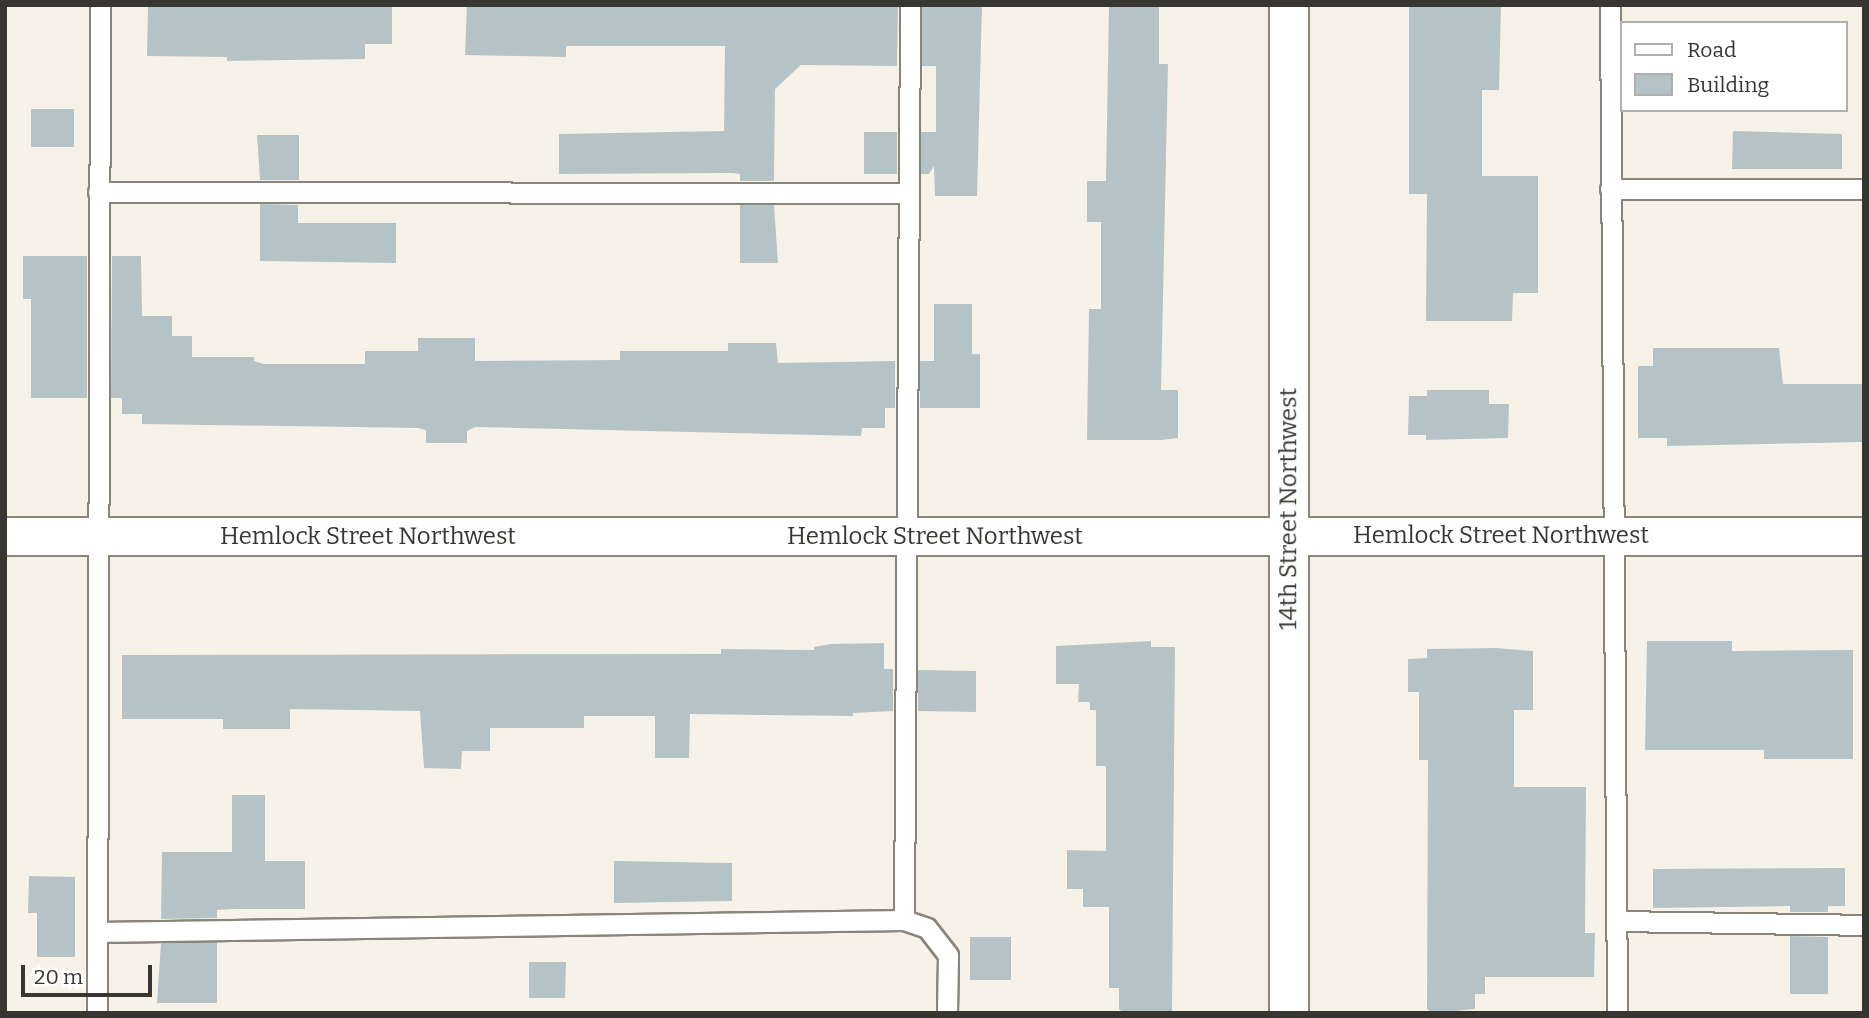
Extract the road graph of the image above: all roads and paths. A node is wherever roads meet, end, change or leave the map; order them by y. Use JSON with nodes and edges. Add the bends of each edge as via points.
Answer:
{"nodes":[{"id":1,"x":100,"y":5,"type":"edge"},
{"id":2,"x":910,"y":5,"type":"edge"},
{"id":3,"x":1289,"y":5,"type":"edge"},
{"id":4,"x":1610,"y":5,"type":"edge"},
{"id":5,"x":1610,"y":189,"type":"junction"},
{"id":6,"x":1864,"y":189,"type":"edge"},
{"id":7,"x":98,"y":192,"type":"junction"},
{"id":8,"x":909,"y":193,"type":"junction"},
{"id":9,"x":5,"y":536,"type":"edge"},
{"id":10,"x":1289,"y":536,"type":"junction"},
{"id":11,"x":1612,"y":536,"type":"junction"},
{"id":12,"x":1864,"y":536,"type":"edge"},
{"id":13,"x":96,"y":537,"type":"junction"},
{"id":14,"x":908,"y":538,"type":"junction"},
{"id":15,"x":904,"y":920,"type":"junction"},
{"id":16,"x":1616,"y":921,"type":"junction"},
{"id":17,"x":1864,"y":925,"type":"edge"},
{"id":18,"x":97,"y":932,"type":"junction"},
{"id":19,"x":97,"y":1013,"type":"edge"},
{"id":20,"x":947,"y":1013,"type":"edge"},
{"id":21,"x":1289,"y":1013,"type":"edge"},
{"id":22,"x":1617,"y":1013,"type":"edge"}],
"edges":[{"from":1,"to":7,"type":"lane"},
{"from":2,"to":8,"type":"lane"},
{"from":3,"to":10,"type":"street","name":"14th Street Northwest"},
{"from":4,"to":5,"type":"lane"},
{"from":5,"to":6,"type":"lane"},
{"from":5,"to":11,"type":"lane"},
{"from":7,"to":8,"type":"lane"},
{"from":7,"to":13,"type":"lane"},
{"from":8,"to":14,"type":"lane"},
{"from":9,"to":13,"type":"street","name":"Hemlock Street Northwest"},
{"from":10,"to":11,"type":"street","name":"Hemlock Street Northwest"},
{"from":10,"to":14,"type":"street","name":"Hemlock Street Northwest"},
{"from":10,"to":21,"type":"street","name":"14th Street Northwest"},
{"from":11,"to":12,"type":"street","name":"Hemlock Street Northwest"},
{"from":11,"to":16,"type":"lane"},
{"from":13,"to":14,"type":"street","name":"Hemlock Street Northwest"},
{"from":13,"to":18,"type":"lane"},
{"from":14,"to":15,"type":"lane"},
{"from":15,"to":18,"type":"lane"},
{"from":15,"to":20,"type":"lane","via":[[927,928],[948,955]]},
{"from":16,"to":17,"type":"lane"},
{"from":16,"to":22,"type":"lane"},
{"from":18,"to":19,"type":"lane"}]}
